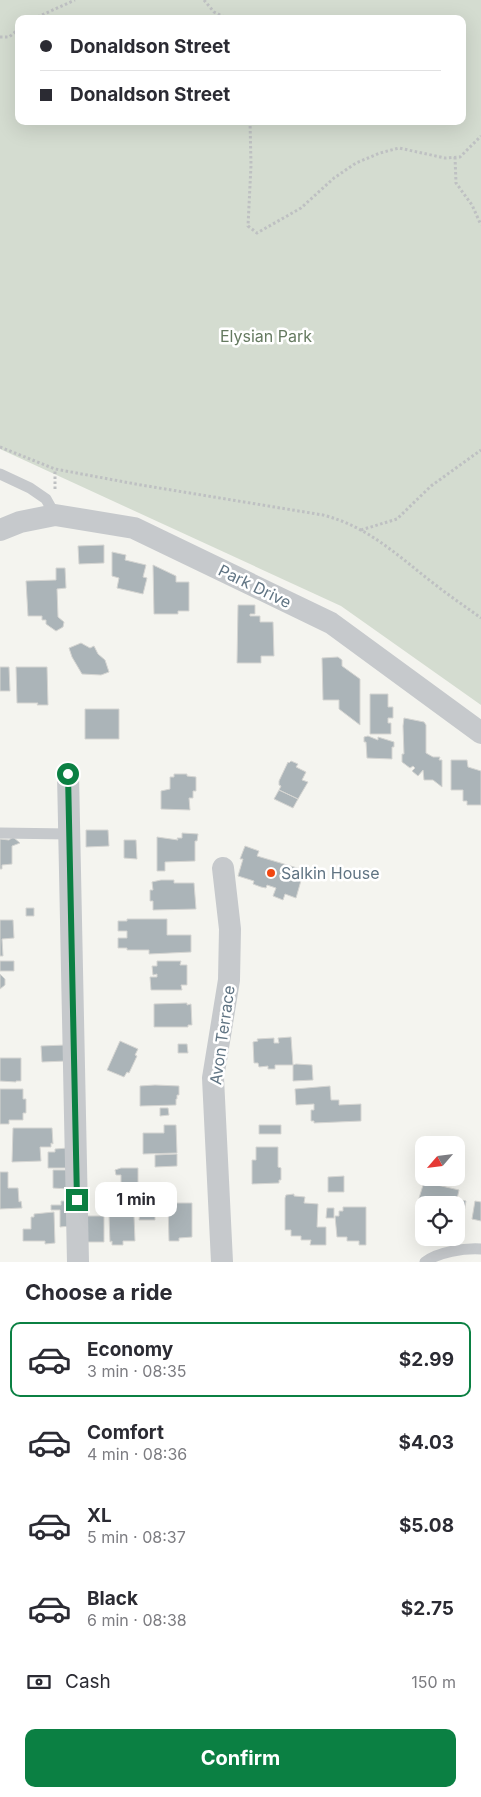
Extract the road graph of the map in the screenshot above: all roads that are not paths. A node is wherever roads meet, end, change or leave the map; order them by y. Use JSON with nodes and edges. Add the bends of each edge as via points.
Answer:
{"nodes":[{"id":1,"x":0,"y":474,"type":"edge"},
{"id":2,"x":55,"y":515,"type":"junction"},
{"id":3,"x":0,"y":530,"type":"edge"},
{"id":4,"x":481,"y":733,"type":"edge"},
{"id":5,"x":68,"y":774,"type":"dead end"},
{"id":6,"x":0,"y":834,"type":"edge"},
{"id":7,"x":69,"y":834,"type":"junction"},
{"id":8,"x":224,"y":868,"type":"dead end"},
{"id":9,"x":481,"y":1250,"type":"edge"},
{"id":10,"x":78,"y":1262,"type":"edge"},
{"id":11,"x":222,"y":1262,"type":"edge"},
{"id":12,"x":425,"y":1262,"type":"edge"}],
"edges":[{"from":1,"to":2,"type":"lane","via":[[46,499]]},
{"from":2,"to":3,"type":"street","name":"Park Drive"},
{"from":2,"to":4,"type":"street","name":"Park Drive","via":[[134,528],[331,623]]},
{"from":5,"to":7,"type":"street"},
{"from":6,"to":7,"type":"lane"},
{"from":7,"to":10,"type":"street"},
{"from":8,"to":11,"type":"street","name":"Avon Terrace","via":[[230,929],[229,980],[213,1078]]},
{"from":9,"to":12,"type":"lane","via":[[444,1254]]}]}
